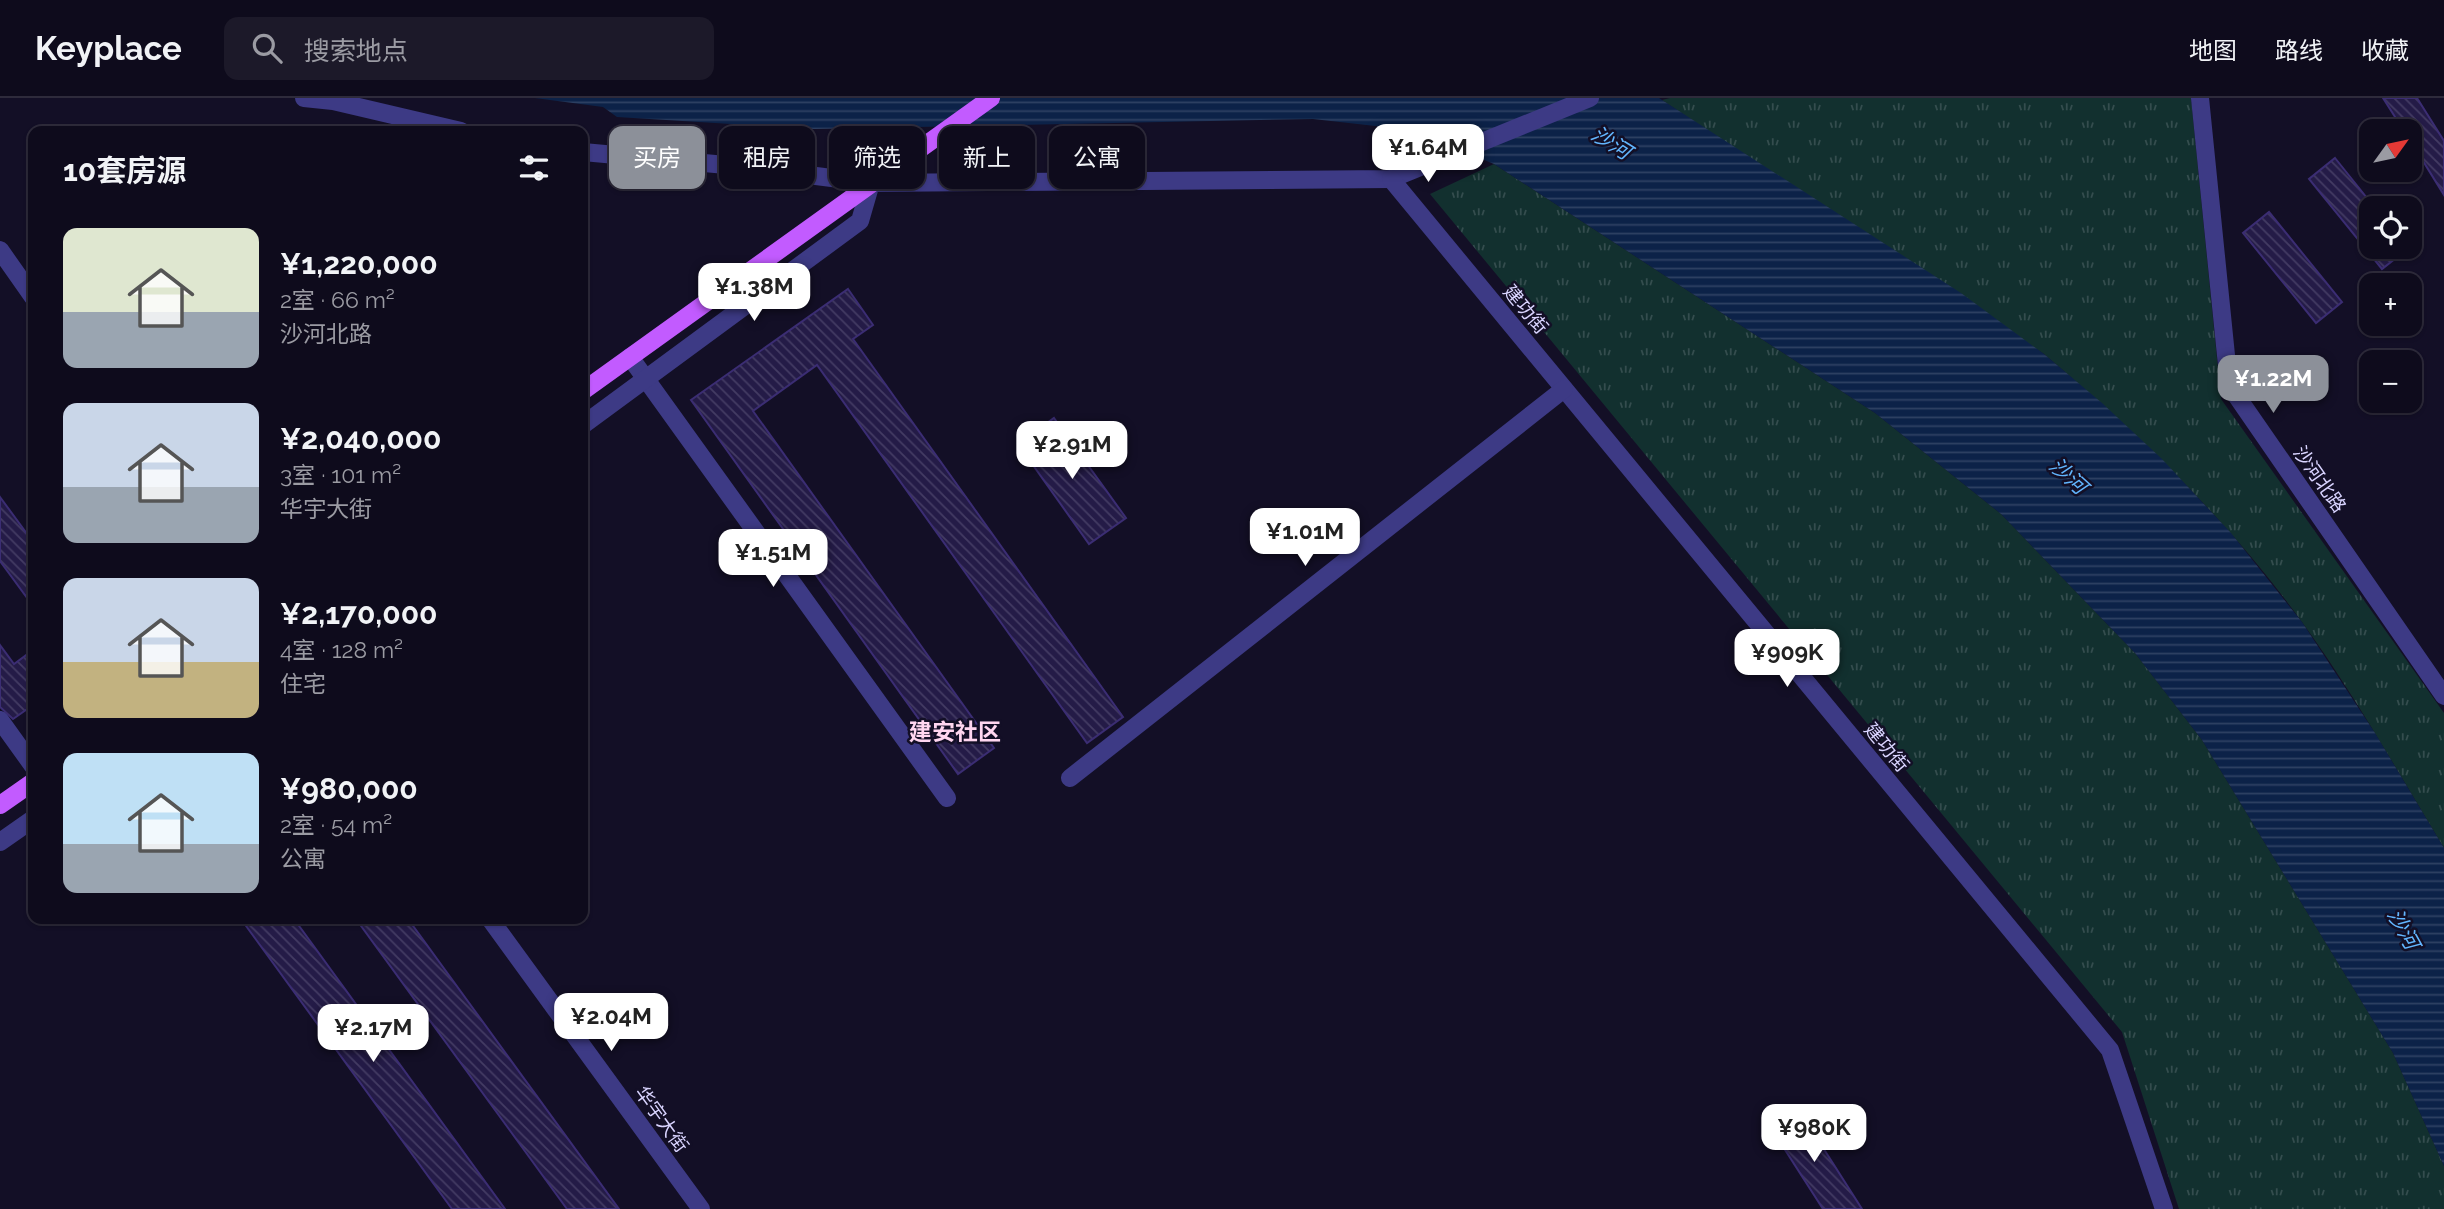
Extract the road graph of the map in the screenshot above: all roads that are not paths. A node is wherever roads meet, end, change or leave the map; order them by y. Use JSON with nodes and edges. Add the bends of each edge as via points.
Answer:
{"nodes":[{"id":1,"x":304,"y":98,"type":"edge"},
{"id":2,"x":990,"y":98,"type":"edge"},
{"id":3,"x":1590,"y":98,"type":"edge"},
{"id":4,"x":2200,"y":98,"type":"edge"},
{"id":5,"x":440,"y":126,"type":"edge"},
{"id":6,"x":925,"y":145,"type":"edge"},
{"id":7,"x":588,"y":152,"type":"edge"},
{"id":8,"x":829,"y":178,"type":"edge"},
{"id":9,"x":1391,"y":179,"type":"junction"},
{"id":10,"x":925,"y":183,"type":"edge"},
{"id":11,"x":864,"y":189,"type":"edge"},
{"id":12,"x":870,"y":189,"type":"edge"},
{"id":13,"x":0,"y":250,"type":"edge"},
{"id":14,"x":28,"y":290,"type":"edge"},
{"id":15,"x":630,"y":357,"type":"junction"},
{"id":16,"x":588,"y":387,"type":"edge"},
{"id":17,"x":1564,"y":389,"type":"junction"},
{"id":18,"x":588,"y":421,"type":"edge"},
{"id":19,"x":2444,"y":696,"type":"edge"},
{"id":20,"x":0,"y":720,"type":"edge"},
{"id":21,"x":28,"y":759,"type":"edge"},
{"id":22,"x":1070,"y":778,"type":"dead end"},
{"id":23,"x":28,"y":785,"type":"edge"},
{"id":24,"x":947,"y":798,"type":"dead end"},
{"id":25,"x":0,"y":805,"type":"edge"},
{"id":26,"x":28,"y":822,"type":"edge"},
{"id":27,"x":0,"y":842,"type":"edge"},
{"id":28,"x":494,"y":924,"type":"edge"},
{"id":29,"x":701,"y":1209,"type":"edge"},
{"id":30,"x":2164,"y":1209,"type":"edge"}],
"edges":[{"from":1,"to":5,"type":"street"},
{"from":2,"to":6,"type":"main road"},
{"from":3,"to":9,"type":"street"},
{"from":4,"to":19,"type":"street","name":"沙河北路","via":[[2230,385]]},
{"from":7,"to":8,"type":"street"},
{"from":9,"to":10,"type":"street"},
{"from":9,"to":17,"type":"street","name":"建功街"},
{"from":11,"to":15,"type":"main road"},
{"from":12,"to":18,"type":"street","via":[[860,221]]},
{"from":13,"to":14,"type":"street"},
{"from":15,"to":16,"type":"main road"},
{"from":15,"to":24,"type":"street"},
{"from":17,"to":22,"type":"street"},
{"from":17,"to":30,"type":"street","name":"建功街","via":[[2110,1050]]},
{"from":20,"to":21,"type":"street"},
{"from":23,"to":25,"type":"main road"},
{"from":26,"to":27,"type":"street"},
{"from":28,"to":29,"type":"street","name":"华宇大街"}]}
